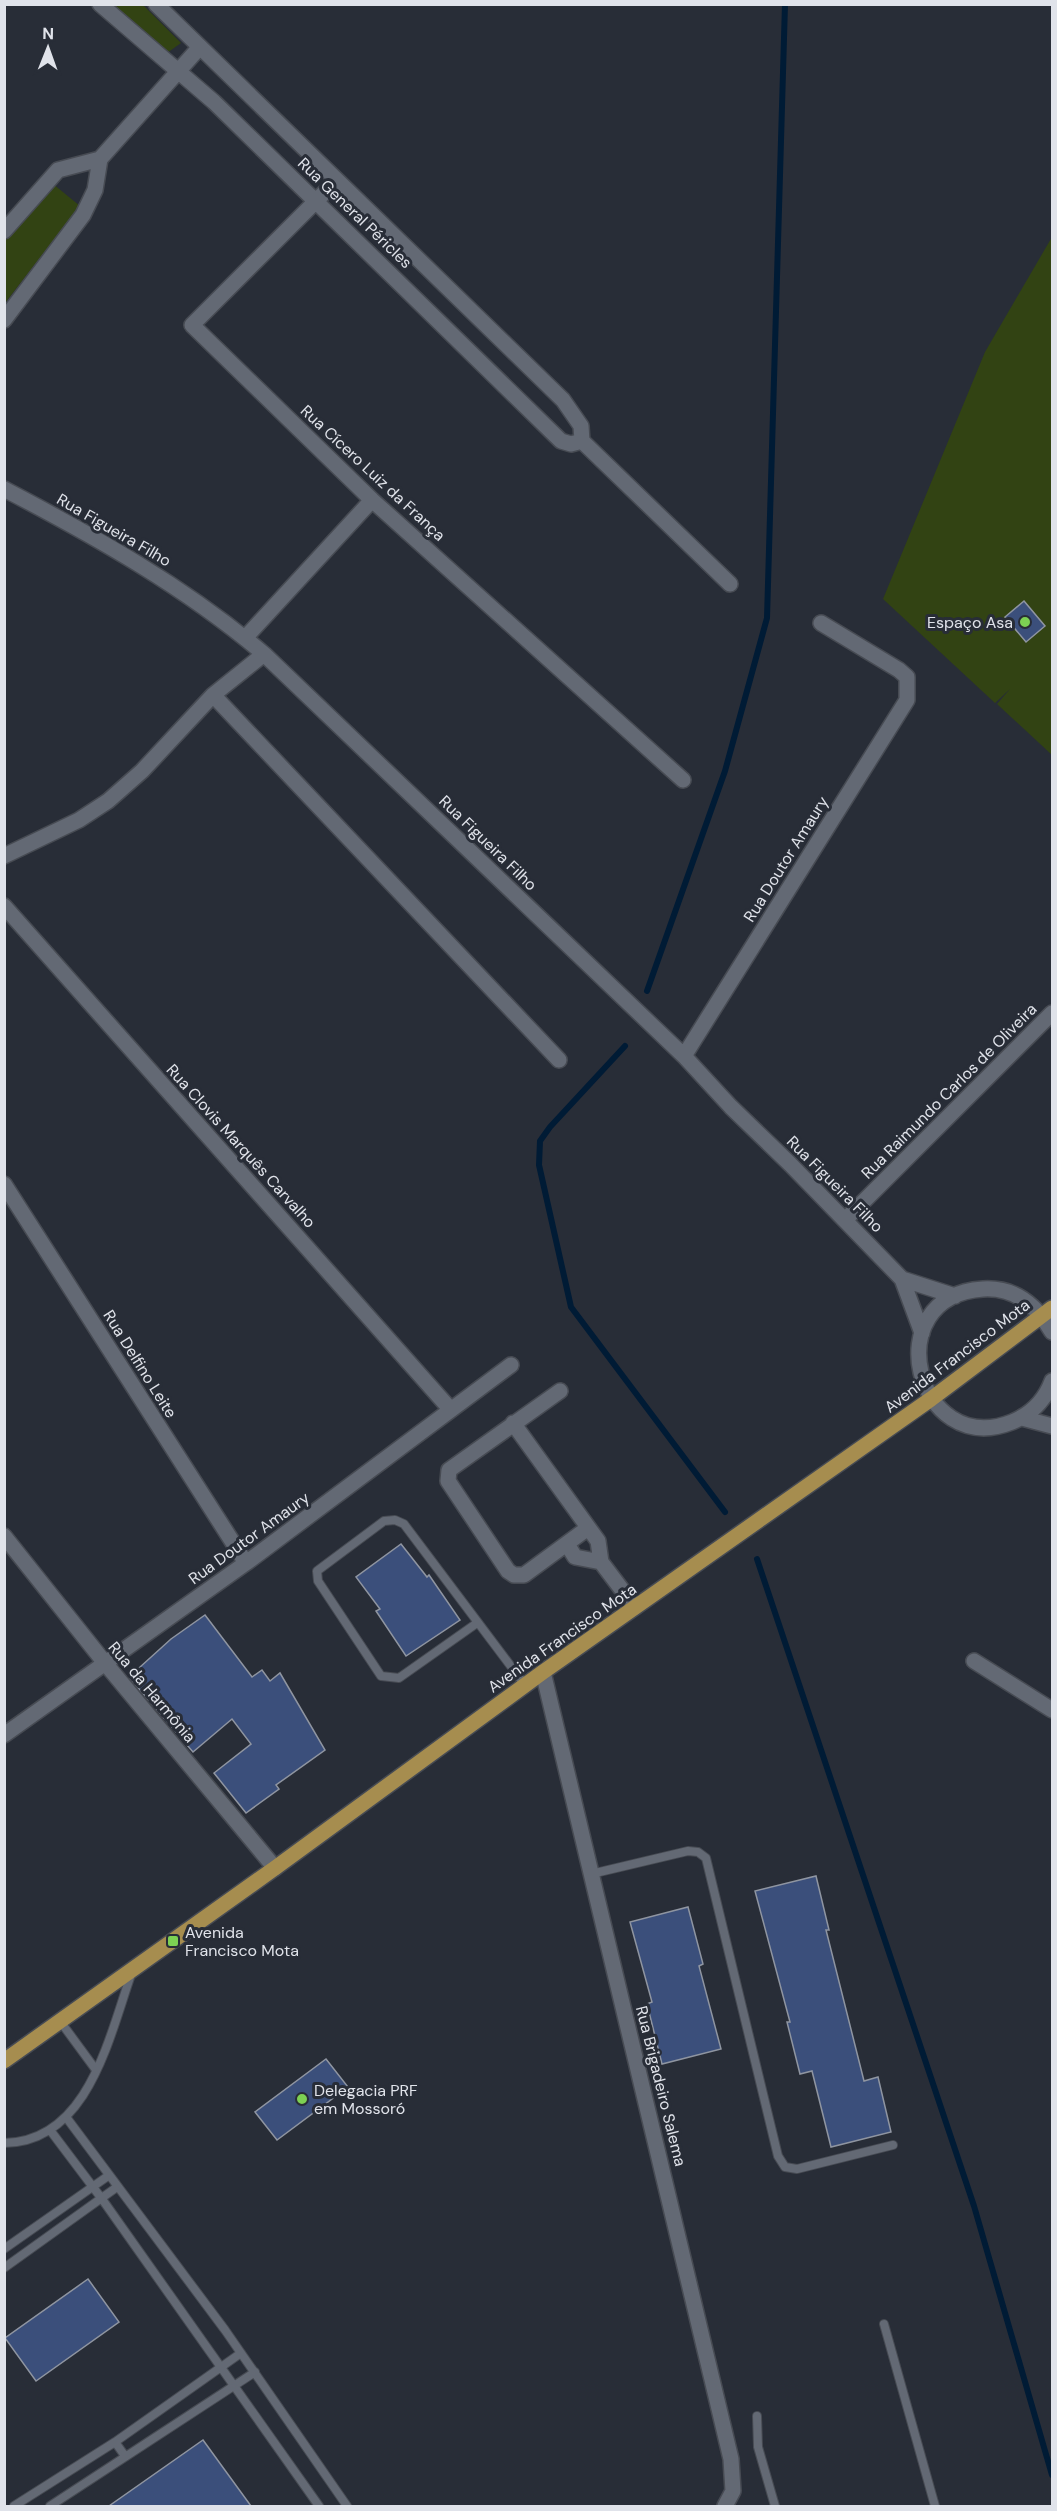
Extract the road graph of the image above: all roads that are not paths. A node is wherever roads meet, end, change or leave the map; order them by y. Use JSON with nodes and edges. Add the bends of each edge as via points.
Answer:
{"nodes":[{"id":1,"x":100,"y":4,"type":"edge"},
{"id":2,"x":156,"y":4,"type":"edge"},
{"id":3,"x":199,"y":48,"type":"junction"},
{"id":4,"x":180,"y":71,"type":"junction"},
{"id":5,"x":100,"y":159,"type":"junction"},
{"id":6,"x":336,"y":182,"type":"junction"},
{"id":7,"x":318,"y":201,"type":"junction"},
{"id":8,"x":4,"y":231,"type":"edge"},
{"id":9,"x":4,"y":320,"type":"edge"},
{"id":10,"x":582,"y":441,"type":"junction"},
{"id":11,"x":4,"y":489,"type":"edge"},
{"id":12,"x":372,"y":500,"type":"junction"},
{"id":13,"x":730,"y":584,"type":"dead end"},
{"id":14,"x":821,"y":623,"type":"dead end"},
{"id":15,"x":245,"y":638,"type":"junction"},
{"id":16,"x":264,"y":654,"type":"junction"},
{"id":17,"x":213,"y":695,"type":"junction"},
{"id":18,"x":683,"y":780,"type":"dead end"},
{"id":19,"x":4,"y":856,"type":"edge"},
{"id":20,"x":4,"y":906,"type":"edge"},
{"id":21,"x":1053,"y":1013,"type":"edge"},
{"id":22,"x":684,"y":1056,"type":"junction"},
{"id":23,"x":559,"y":1060,"type":"dead end"},
{"id":24,"x":4,"y":1184,"type":"edge"},
{"id":25,"x":845,"y":1220,"type":"junction"},
{"id":26,"x":902,"y":1279,"type":"junction"},
{"id":27,"x":955,"y":1296,"type":"junction"},
{"id":28,"x":1048,"y":1312,"type":"edge"},
{"id":29,"x":1053,"y":1332,"type":"edge"},
{"id":30,"x":922,"y":1333,"type":"junction"},
{"id":31,"x":511,"y":1365,"type":"dead end"},
{"id":32,"x":1053,"y":1381,"type":"edge"},
{"id":33,"x":560,"y":1390,"type":"dead end"},
{"id":34,"x":932,"y":1399,"type":"junction"},
{"id":35,"x":451,"y":1410,"type":"junction"},
{"id":36,"x":1022,"y":1418,"type":"junction"},
{"id":37,"x":513,"y":1423,"type":"junction"},
{"id":38,"x":1053,"y":1426,"type":"edge"},
{"id":39,"x":588,"y":1528,"type":"junction"},
{"id":40,"x":4,"y":1536,"type":"edge"},
{"id":41,"x":567,"y":1544,"type":"junction"},
{"id":42,"x":601,"y":1562,"type":"junction"},
{"id":43,"x":246,"y":1563,"type":"junction"},
{"id":44,"x":635,"y":1608,"type":"junction"},
{"id":45,"x":477,"y":1623,"type":"junction"},
{"id":46,"x":974,"y":1661,"type":"dead end"},
{"id":47,"x":105,"y":1663,"type":"junction"},
{"id":48,"x":543,"y":1672,"type":"junction"},
{"id":49,"x":525,"y":1685,"type":"junction"},
{"id":50,"x":1053,"y":1710,"type":"edge"},
{"id":51,"x":4,"y":1735,"type":"edge"},
{"id":52,"x":275,"y":1868,"type":"junction"},
{"id":53,"x":591,"y":1874,"type":"junction"},
{"id":54,"x":133,"y":1969,"type":"junction"},
{"id":55,"x":60,"y":2021,"type":"junction"},
{"id":56,"x":4,"y":2061,"type":"edge"},
{"id":57,"x":96,"y":2070,"type":"junction"},
{"id":58,"x":66,"y":2117,"type":"junction"},
{"id":59,"x":50,"y":2130,"type":"junction"},
{"id":60,"x":4,"y":2135,"type":"edge"},
{"id":61,"x":7,"y":2143,"type":"edge"},
{"id":62,"x":893,"y":2145,"type":"dead end"},
{"id":63,"x":108,"y":2176,"type":"junction"},
{"id":64,"x":93,"y":2187,"type":"junction"},
{"id":65,"x":117,"y":2187,"type":"junction"},
{"id":66,"x":102,"y":2199,"type":"junction"},
{"id":67,"x":30,"y":2231,"type":"junction"},
{"id":68,"x":39,"y":2244,"type":"junction"},
{"id":69,"x":4,"y":2249,"type":"edge"},
{"id":70,"x":4,"y":2268,"type":"edge"},
{"id":71,"x":884,"y":2324,"type":"dead end"},
{"id":72,"x":241,"y":2353,"type":"junction"},
{"id":73,"x":221,"y":2368,"type":"junction"},
{"id":74,"x":255,"y":2372,"type":"junction"},
{"id":75,"x":234,"y":2386,"type":"junction"},
{"id":76,"x":757,"y":2416,"type":"dead end"},
{"id":77,"x":115,"y":2442,"type":"junction"},
{"id":78,"x":125,"y":2456,"type":"junction"},
{"id":79,"x":14,"y":2506,"type":"edge"},
{"id":80,"x":50,"y":2506,"type":"edge"},
{"id":81,"x":319,"y":2506,"type":"edge"},
{"id":82,"x":347,"y":2506,"type":"edge"},
{"id":83,"x":725,"y":2506,"type":"edge"},
{"id":84,"x":775,"y":2506,"type":"edge"},
{"id":85,"x":936,"y":2506,"type":"edge"}],
"edges":[{"from":1,"to":4,"type":"street","name":"Rua General Péricles"},
{"from":2,"to":3,"type":"street","name":"Rua General Péricles"},
{"from":3,"to":4,"type":"street"},
{"from":3,"to":6,"type":"street","name":"Rua General Péricles"},
{"from":4,"to":5,"type":"street"},
{"from":4,"to":7,"type":"street","name":"Rua General Péricles"},
{"from":5,"to":8,"type":"street","via":[[58,170]]},
{"from":5,"to":9,"type":"street","via":[[94,190],[83,215]]},
{"from":6,"to":7,"type":"street","name":"Rua Cícero Luiz da França"},
{"from":6,"to":10,"type":"street","name":"Rua General Péricles","via":[[563,400],[581,426]]},
{"from":7,"to":10,"type":"street","name":"Rua General Péricles","via":[[561,441]]},
{"from":7,"to":12,"type":"street","name":"Rua Cícero Luiz da França","via":[[192,325]]},
{"from":10,"to":13,"type":"street","name":"Rua General Péricles"},
{"from":11,"to":15,"type":"street","name":"Rua Figueira Filho","via":[[145,567]]},
{"from":12,"to":15,"type":"street"},
{"from":12,"to":18,"type":"street","name":"Rua Cícero Luiz da França"},
{"from":14,"to":22,"type":"street","name":"Rua Doutor Amaury","via":[[907,677],[907,700]]},
{"from":15,"to":16,"type":"street","name":"Rua Figueira Filho"},
{"from":16,"to":17,"type":"street"},
{"from":16,"to":22,"type":"street","name":"Rua Figueira Filho"},
{"from":17,"to":19,"type":"street","via":[[142,771],[108,801],[79,820]]},
{"from":17,"to":23,"type":"street"},
{"from":20,"to":35,"type":"street","name":"Rua Clovis Marquês Carvalho"},
{"from":21,"to":25,"type":"street","name":"Rua Raimundo Carlos de Oliveira"},
{"from":22,"to":25,"type":"street","name":"Rua Figueira Filho"},
{"from":24,"to":43,"type":"street","name":"Rua Delfino Leite"},
{"from":25,"to":26,"type":"street","name":"Rua Figueira Filho"},
{"from":26,"to":27,"type":"street","name":"Rua Figueira Filho"},
{"from":26,"to":30,"type":"street","name":"Rua Figueira Filho"},
{"from":27,"to":28,"type":"street","via":[[993,1288],[1012,1293]]},
{"from":27,"to":30,"type":"street","via":[[941,1305]]},
{"from":28,"to":29,"type":"street"},
{"from":28,"to":34,"type":"main road","name":"Avenida Francisco Mota"},
{"from":30,"to":34,"type":"street","via":[[918,1367]]},
{"from":31,"to":35,"type":"street","name":"Rua Doutor Amaury"},
{"from":32,"to":36,"type":"street","via":[[1038,1406]]},
{"from":33,"to":37,"type":"street"},
{"from":34,"to":36,"type":"street","via":[[946,1413],[973,1425],[1003,1425]]},
{"from":34,"to":44,"type":"main road","name":"Avenida Francisco Mota"},
{"from":35,"to":43,"type":"street","name":"Rua Doutor Amaury"},
{"from":36,"to":38,"type":"street"},
{"from":37,"to":39,"type":"street"},
{"from":37,"to":41,"type":"street","via":[[449,1470],[448,1481],[514,1575],[524,1575]]},
{"from":39,"to":41,"type":"street"},
{"from":39,"to":42,"type":"street","via":[[598,1541]]},
{"from":40,"to":47,"type":"street","name":"Rua da Harmônia"},
{"from":41,"to":42,"type":"street","via":[[575,1557]]},
{"from":42,"to":44,"type":"street"},
{"from":43,"to":47,"type":"street","name":"Rua Doutor Amaury"},
{"from":44,"to":48,"type":"main road","name":"Avenida Francisco Mota"},
{"from":45,"to":45,"type":"lane","via":[[399,1678],[389,1679],[381,1676],[318,1581],[317,1571],[384,1521],[395,1520],[404,1524]]},
{"from":45,"to":49,"type":"lane"},
{"from":46,"to":50,"type":"street"},
{"from":47,"to":51,"type":"street","name":"Rua Doutor Amaury"},
{"from":47,"to":52,"type":"street","name":"Rua da Harmônia"},
{"from":48,"to":49,"type":"main road","name":"Avenida Francisco Mota"},
{"from":48,"to":53,"type":"street","name":"Rua Brigadeiro Salema"},
{"from":49,"to":52,"type":"main road","name":"Avenida Francisco Mota"},
{"from":52,"to":54,"type":"main road","name":"Avenida Francisco Mota"},
{"from":53,"to":62,"type":"lane","via":[[688,1851],[699,1852],[706,1858],[778,2156],[785,2167],[797,2169]]},
{"from":53,"to":83,"type":"street","name":"Rua Brigadeiro Salema","via":[[735,2477]]},
{"from":54,"to":55,"type":"main road","name":"Avenida Francisco Mota"},
{"from":54,"to":57,"type":"lane"},
{"from":55,"to":56,"type":"main road","name":"Avenida Francisco Mota"},
{"from":55,"to":57,"type":"lane"},
{"from":57,"to":58,"type":"lane","via":[[83,2096]]},
{"from":58,"to":59,"type":"lane"},
{"from":58,"to":63,"type":"lane"},
{"from":59,"to":61,"type":"lane","via":[[23,2143]]},
{"from":59,"to":64,"type":"lane"},
{"from":60,"to":61,"type":"lane"},
{"from":63,"to":64,"type":"lane"},
{"from":63,"to":65,"type":"lane"},
{"from":64,"to":66,"type":"lane"},
{"from":64,"to":67,"type":"lane"},
{"from":65,"to":66,"type":"lane"},
{"from":65,"to":72,"type":"lane"},
{"from":66,"to":68,"type":"lane"},
{"from":66,"to":73,"type":"lane"},
{"from":67,"to":68,"type":"lane"},
{"from":67,"to":69,"type":"lane"},
{"from":68,"to":70,"type":"lane"},
{"from":71,"to":85,"type":"lane"},
{"from":72,"to":73,"type":"lane"},
{"from":72,"to":74,"type":"lane"},
{"from":73,"to":75,"type":"lane"},
{"from":73,"to":77,"type":"lane"},
{"from":74,"to":75,"type":"lane"},
{"from":74,"to":82,"type":"lane"},
{"from":75,"to":78,"type":"lane"},
{"from":75,"to":81,"type":"lane"},
{"from":76,"to":84,"type":"lane","via":[[758,2447]]},
{"from":77,"to":78,"type":"lane"},
{"from":77,"to":79,"type":"lane"},
{"from":78,"to":80,"type":"lane"}]}
